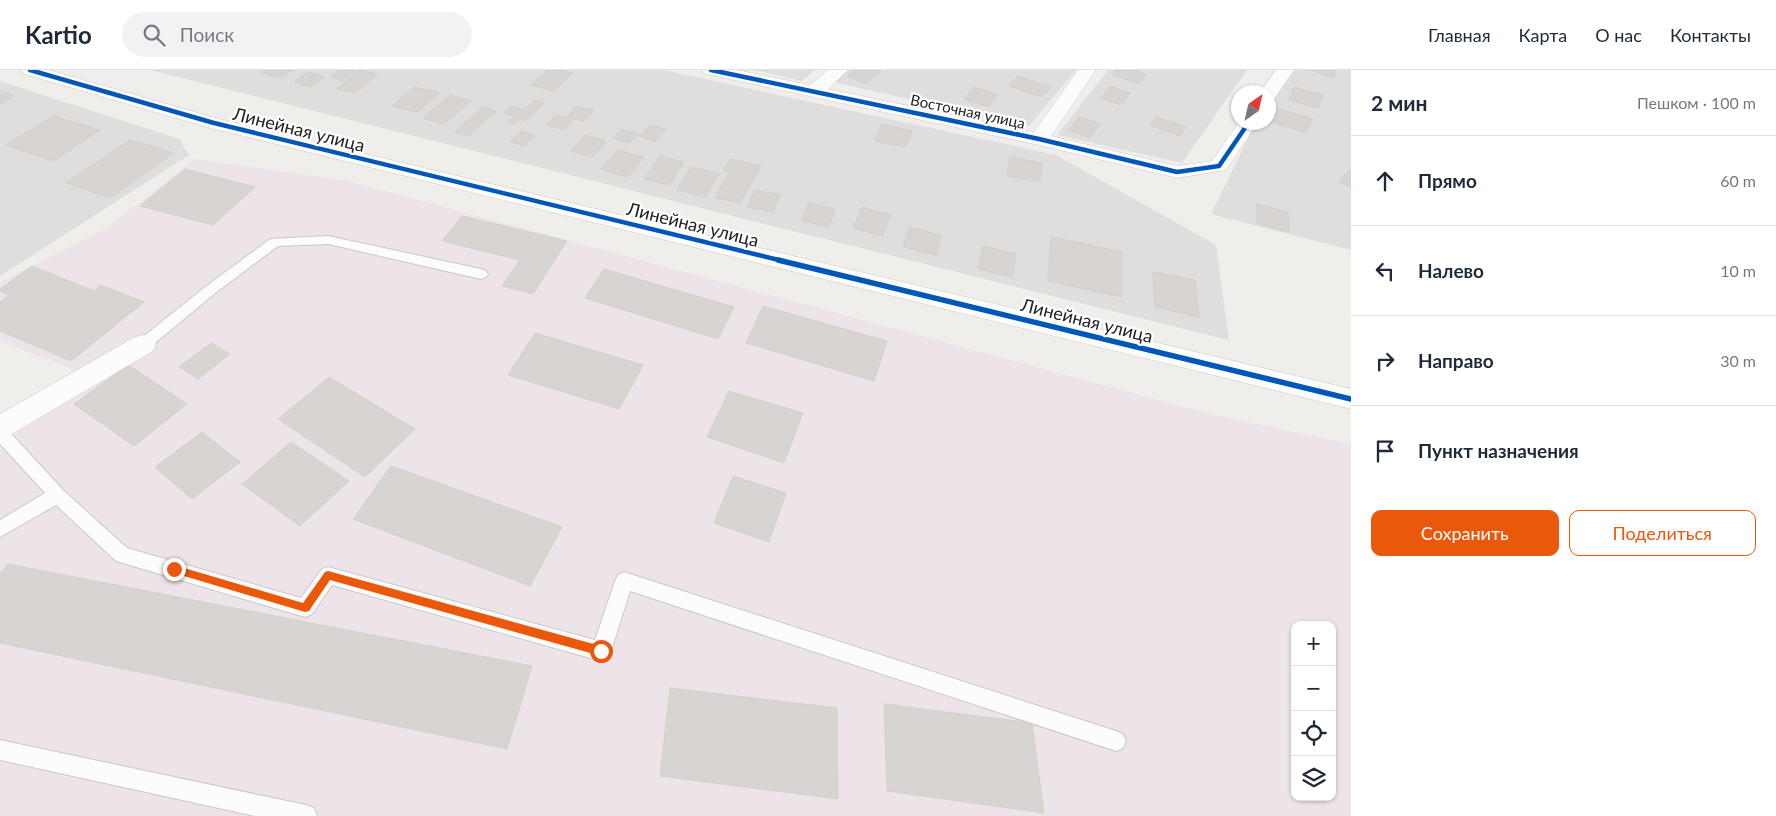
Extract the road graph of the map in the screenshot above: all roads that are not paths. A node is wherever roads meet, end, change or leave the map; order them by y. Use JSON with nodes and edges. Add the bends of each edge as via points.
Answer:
{"nodes":[{"id":1,"x":30,"y":70,"type":"edge"},
{"id":2,"x":712,"y":70,"type":"edge"},
{"id":3,"x":839,"y":70,"type":"edge"},
{"id":4,"x":1087,"y":70,"type":"edge"},
{"id":5,"x":1285,"y":70,"type":"edge"},
{"id":6,"x":1274,"y":85,"type":"edge"},
{"id":7,"x":815,"y":91,"type":"junction"},
{"id":8,"x":1244,"y":130,"type":"edge"},
{"id":9,"x":1039,"y":139,"type":"junction"},
{"id":10,"x":481,"y":274,"type":"dead end"},
{"id":11,"x":144,"y":344,"type":"joint"},
{"id":12,"x":1351,"y":399,"type":"edge"},
{"id":13,"x":0,"y":426,"type":"edge"},
{"id":14,"x":0,"y":433,"type":"edge"},
{"id":15,"x":57,"y":495,"type":"junction"},
{"id":16,"x":0,"y":529,"type":"edge"},
{"id":17,"x":1116,"y":741,"type":"dead end"},
{"id":18,"x":0,"y":750,"type":"edge"},
{"id":19,"x":306,"y":816,"type":"edge"}],
"edges":[{"from":1,"to":12,"type":"street","name":"Линейная улица","via":[[214,123]]},
{"from":2,"to":7,"type":"street","name":"Восточная улица"},
{"from":3,"to":7,"type":"street"},
{"from":4,"to":9,"type":"street"},
{"from":5,"to":6,"type":"street"},
{"from":7,"to":9,"type":"street","name":"Восточная улица"},
{"from":8,"to":9,"type":"street","name":"Восточная улица","via":[[1219,166],[1177,172]]},
{"from":10,"to":11,"type":"lane","via":[[328,240],[275,242]]},
{"from":11,"to":13,"type":"street"},
{"from":14,"to":15,"type":"lane"},
{"from":15,"to":16,"type":"lane"},
{"from":15,"to":17,"type":"lane","via":[[122,555],[305,608],[328,575],[601,651],[624,581]]},
{"from":18,"to":19,"type":"lane"}]}
